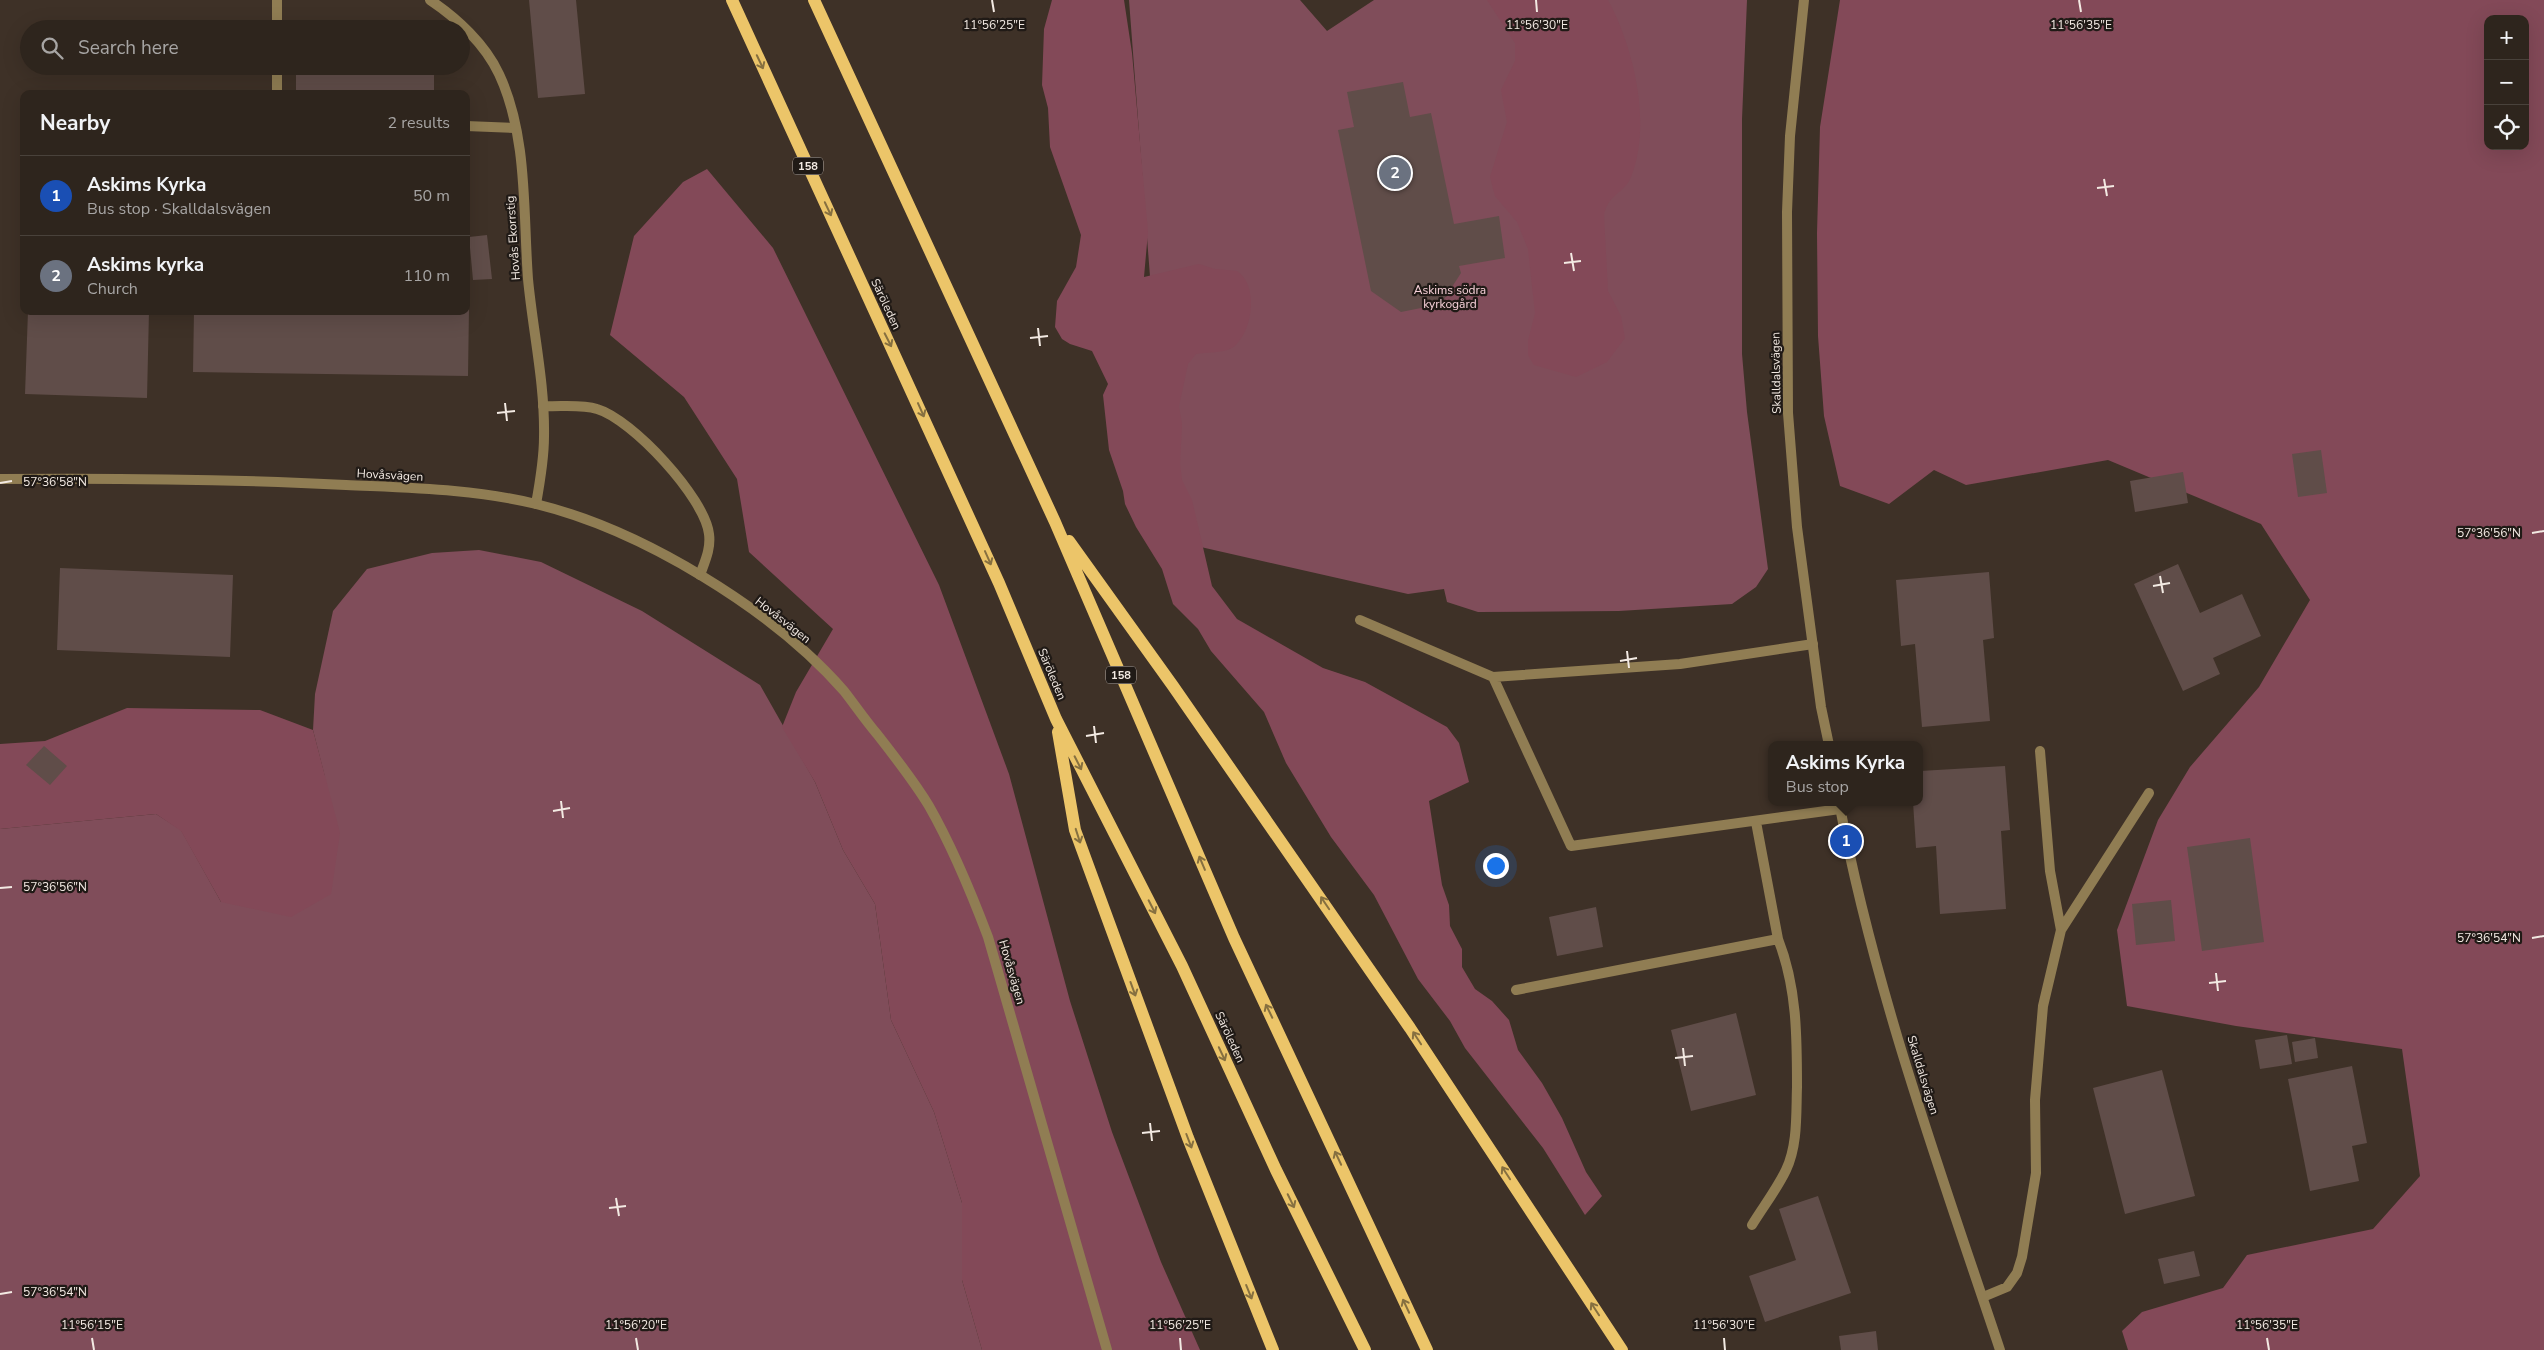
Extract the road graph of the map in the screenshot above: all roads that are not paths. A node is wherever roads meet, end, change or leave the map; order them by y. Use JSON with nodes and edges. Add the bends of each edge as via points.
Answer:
{"nodes":[{"id":1,"x":277,"y":0,"type":"edge"},
{"id":2,"x":430,"y":0,"type":"edge"},
{"id":3,"x":732,"y":0,"type":"edge"},
{"id":4,"x":814,"y":0,"type":"edge"},
{"id":5,"x":1804,"y":0,"type":"edge"},
{"id":6,"x":277,"y":20,"type":"edge"},
{"id":7,"x":456,"y":20,"type":"edge"},
{"id":8,"x":470,"y":33,"type":"edge"},
{"id":9,"x":277,"y":75,"type":"edge"},
{"id":10,"x":278,"y":90,"type":"edge"},
{"id":11,"x":470,"y":126,"type":"edge"},
{"id":12,"x":515,"y":128,"type":"junction"},
{"id":13,"x":543,"y":406,"type":"junction"},
{"id":14,"x":0,"y":479,"type":"edge"},
{"id":15,"x":536,"y":504,"type":"junction"},
{"id":16,"x":1055,"y":522,"type":"junction"},
{"id":17,"x":700,"y":574,"type":"junction"},
{"id":18,"x":1360,"y":620,"type":"dead end"},
{"id":19,"x":1812,"y":644,"type":"junction"},
{"id":20,"x":1493,"y":677,"type":"junction"},
{"id":21,"x":1056,"y":719,"type":"junction"},
{"id":22,"x":1828,"y":741,"type":"edge"},
{"id":23,"x":2040,"y":751,"type":"dead end"},
{"id":24,"x":2149,"y":793,"type":"dead end"},
{"id":25,"x":1840,"y":806,"type":"edge"},
{"id":26,"x":1756,"y":822,"type":"junction"},
{"id":27,"x":2060,"y":930,"type":"junction"},
{"id":28,"x":1778,"y":939,"type":"junction"},
{"id":29,"x":1516,"y":990,"type":"dead end"},
{"id":30,"x":1752,"y":1225,"type":"dead end"},
{"id":31,"x":1983,"y":1297,"type":"junction"},
{"id":32,"x":1108,"y":1350,"type":"edge"},
{"id":33,"x":1273,"y":1350,"type":"edge"},
{"id":34,"x":1365,"y":1350,"type":"edge"},
{"id":35,"x":1427,"y":1350,"type":"edge"},
{"id":36,"x":1622,"y":1350,"type":"edge"},
{"id":37,"x":2000,"y":1350,"type":"edge"}],
"edges":[{"from":1,"to":6,"type":"street"},
{"from":2,"to":7,"type":"street","name":"Hovås Ekorrstig"},
{"from":3,"to":21,"type":"main road","name":"Säröleden","number":"158","one_way":true,"via":[[1000,583]]},
{"from":4,"to":16,"type":"main road","number":"158"},
{"from":5,"to":19,"type":"street","name":"Skalldalsvägen","via":[[1790,136],[1788,404],[1797,527]]},
{"from":8,"to":12,"type":"street","name":"Hovås Ekorrstig","via":[[499,73]]},
{"from":9,"to":10,"type":"street"},
{"from":11,"to":12,"type":"street"},
{"from":12,"to":13,"type":"street","name":"Hovås Ekorrstig"},
{"from":13,"to":15,"type":"street","name":"Hovås Ekorrstig","via":[[544,437]]},
{"from":13,"to":17,"type":"street","via":[[596,409],[618,420],[656,452],[692,494],[709,532],[709,550]]},
{"from":14,"to":15,"type":"street","name":"Hovåsvägen","via":[[129,477],[286,482],[434,489]]},
{"from":15,"to":17,"type":"street","name":"Hovåsvägen","via":[[632,537]]},
{"from":35,"to":16,"type":"main road","number":"158","one_way":true,"via":[[1234,938]]},
{"from":36,"to":16,"type":"main road","number":"158","one_way":true,"via":[[1410,1028]]},
{"from":17,"to":32,"type":"street","name":"Hovåsvägen","via":[[784,635],[844,691],[933,813],[968,885],[988,937]]},
{"from":18,"to":20,"type":"street"},
{"from":19,"to":20,"type":"street","via":[[1680,664]]},
{"from":19,"to":22,"type":"street","name":"Skalldalsvägen"},
{"from":20,"to":26,"type":"street","via":[[1571,846]]},
{"from":21,"to":33,"type":"main road","number":"158","one_way":true,"via":[[1075,830],[1188,1138]]},
{"from":21,"to":34,"type":"main road","name":"Säröleden","number":"158","one_way":true,"via":[[1182,966],[1276,1170]]},
{"from":23,"to":27,"type":"street","via":[[2050,871]]},
{"from":24,"to":27,"type":"street"},
{"from":25,"to":26,"type":"street"},
{"from":25,"to":31,"type":"street","name":"Skalldalsvägen","via":[[1877,968]]},
{"from":26,"to":28,"type":"street"},
{"from":27,"to":31,"type":"street","via":[[2043,1006],[2035,1100],[2036,1173],[2022,1258],[2007,1287]]},
{"from":28,"to":29,"type":"street"},
{"from":28,"to":30,"type":"street","via":[[1785,955],[1794,998],[1796,1113],[1787,1169]]},
{"from":31,"to":37,"type":"street","name":"Skalldalsvägen"}]}
